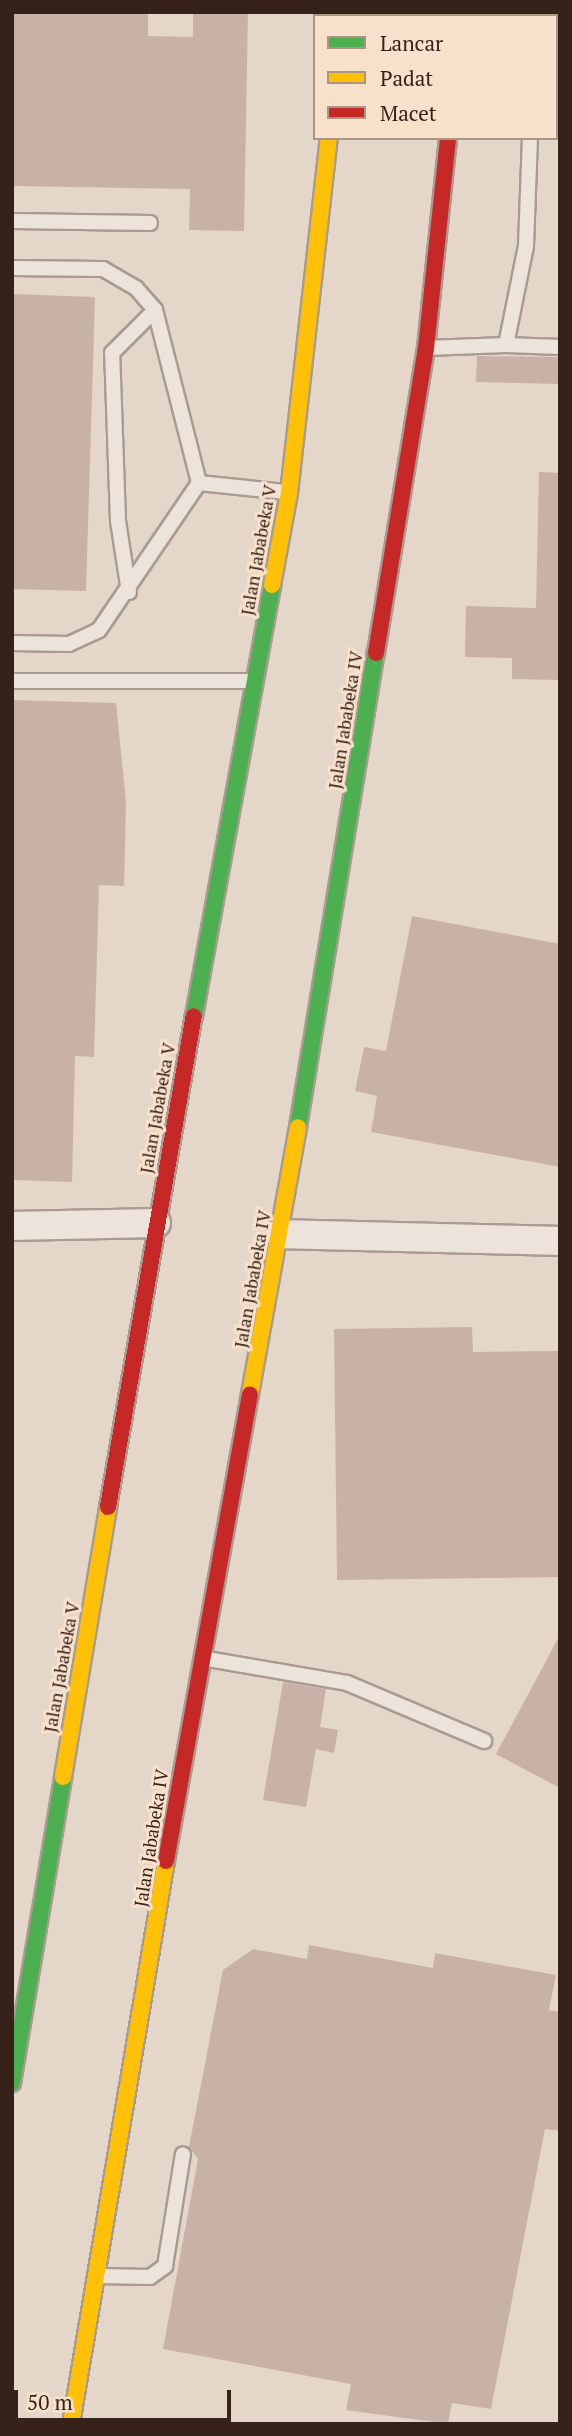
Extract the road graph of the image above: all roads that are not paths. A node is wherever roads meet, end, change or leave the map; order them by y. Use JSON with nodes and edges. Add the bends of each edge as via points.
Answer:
{"nodes":[{"id":1,"x":329,"y":140,"type":"edge"},
{"id":2,"x":448,"y":140,"type":"edge"},
{"id":3,"x":530,"y":140,"type":"edge"},
{"id":4,"x":12,"y":221,"type":"edge"},
{"id":5,"x":150,"y":223,"type":"dead end"},
{"id":6,"x":12,"y":268,"type":"edge"},
{"id":7,"x":155,"y":310,"type":"junction"},
{"id":8,"x":506,"y":345,"type":"junction"},
{"id":9,"x":560,"y":347,"type":"edge"},
{"id":10,"x":426,"y":348,"type":"junction"},
{"id":11,"x":199,"y":483,"type":"junction"},
{"id":12,"x":289,"y":493,"type":"junction"},
{"id":13,"x":129,"y":592,"type":"junction"},
{"id":14,"x":12,"y":643,"type":"edge"},
{"id":15,"x":12,"y":681,"type":"edge"},
{"id":16,"x":253,"y":681,"type":"junction"},
{"id":17,"x":156,"y":1223,"type":"junction"},
{"id":18,"x":12,"y":1226,"type":"edge"},
{"id":19,"x":280,"y":1234,"type":"junction"},
{"id":20,"x":560,"y":1241,"type":"edge"},
{"id":21,"x":200,"y":1658,"type":"junction"},
{"id":22,"x":484,"y":1741,"type":"dead end"},
{"id":23,"x":12,"y":2083,"type":"edge"},
{"id":24,"x":183,"y":2154,"type":"dead end"},
{"id":25,"x":96,"y":2276,"type":"junction"},
{"id":26,"x":71,"y":2424,"type":"edge"}],
"edges":[{"from":1,"to":12,"type":"street","name":"Jalan Jababeka V"},
{"from":2,"to":10,"type":"street","name":"Jalan Jababeka IV"},
{"from":3,"to":8,"type":"lane","via":[[526,246]]},
{"from":4,"to":5,"type":"lane"},
{"from":6,"to":7,"type":"lane","via":[[103,269],[136,288]]},
{"from":7,"to":11,"type":"lane"},
{"from":7,"to":13,"type":"lane","via":[[112,353],[118,520]]},
{"from":8,"to":9,"type":"lane"},
{"from":8,"to":10,"type":"lane"},
{"from":10,"to":19,"type":"street","name":"Jalan Jababeka IV"},
{"from":11,"to":12,"type":"lane"},
{"from":11,"to":13,"type":"lane"},
{"from":12,"to":16,"type":"street","name":"Jalan Jababeka V"},
{"from":13,"to":14,"type":"lane","via":[[99,630],[69,644]]},
{"from":15,"to":16,"type":"lane"},
{"from":16,"to":17,"type":"street","name":"Jalan Jababeka V"},
{"from":17,"to":18,"type":"street"},
{"from":17,"to":23,"type":"street","name":"Jalan Jababeka V"},
{"from":19,"to":20,"type":"street"},
{"from":19,"to":21,"type":"street","name":"Jalan Jababeka IV"},
{"from":21,"to":22,"type":"lane","via":[[347,1683]]},
{"from":21,"to":25,"type":"street","name":"Jalan Jababeka IV"},
{"from":24,"to":25,"type":"lane","via":[[165,2266],[150,2277]]},
{"from":25,"to":26,"type":"street","name":"Jalan Jababeka IV"}]}
